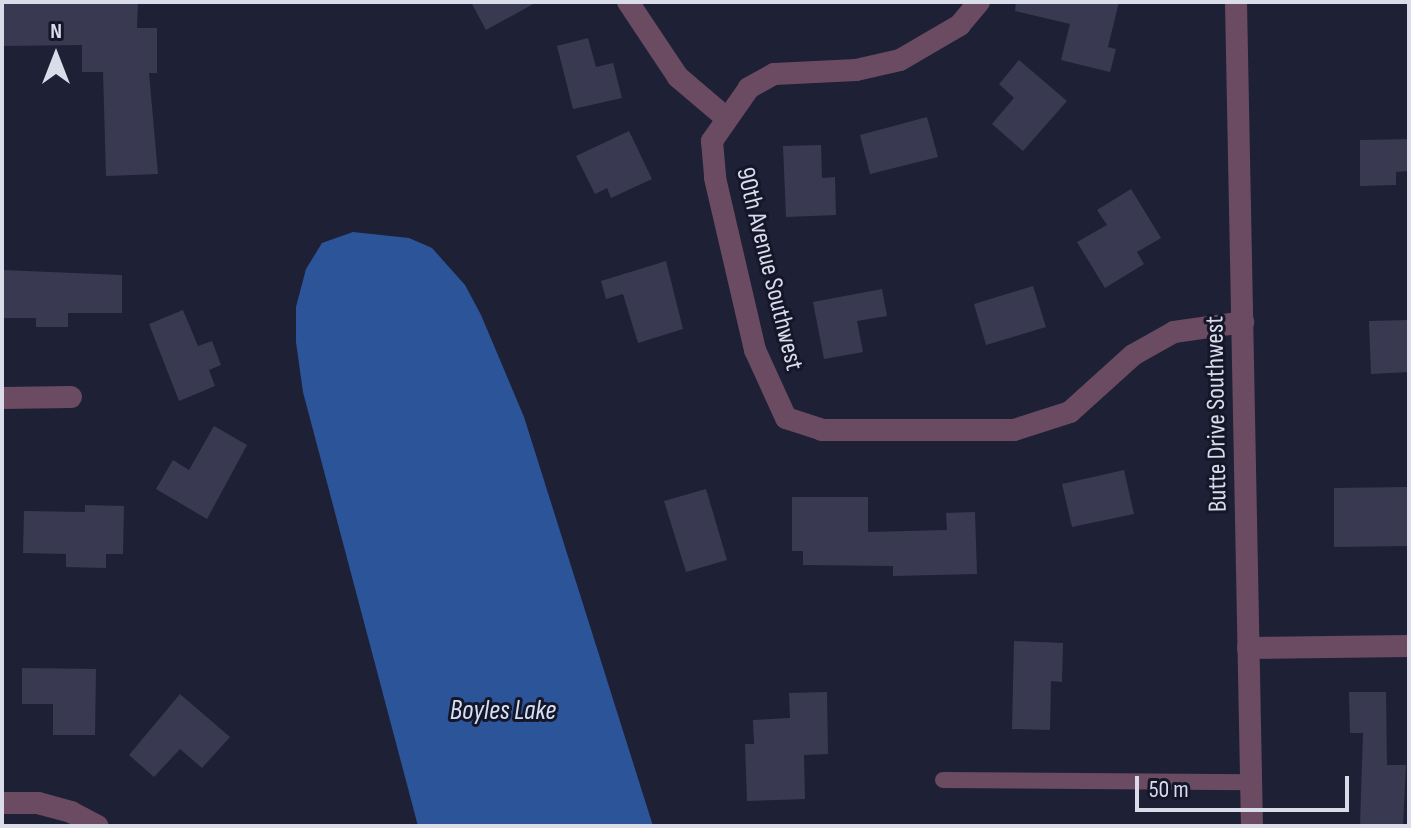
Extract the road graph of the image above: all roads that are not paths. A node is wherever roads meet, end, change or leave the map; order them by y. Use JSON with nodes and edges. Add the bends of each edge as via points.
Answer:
{"nodes":[{"id":1,"x":628,"y":2,"type":"edge"},
{"id":2,"x":979,"y":2,"type":"edge"},
{"id":3,"x":1236,"y":2,"type":"edge"},
{"id":4,"x":725,"y":117,"type":"junction"},
{"id":5,"x":1243,"y":322,"type":"junction"},
{"id":6,"x":71,"y":397,"type":"dead end"},
{"id":7,"x":2,"y":398,"type":"edge"},
{"id":8,"x":1409,"y":646,"type":"edge"},
{"id":9,"x":1248,"y":648,"type":"junction"},
{"id":10,"x":943,"y":780,"type":"dead end"},
{"id":11,"x":1251,"y":782,"type":"junction"},
{"id":12,"x":2,"y":803,"type":"edge"},
{"id":13,"x":97,"y":826,"type":"edge"},
{"id":14,"x":1252,"y":826,"type":"edge"}],
"edges":[{"from":1,"to":4,"type":"street","via":[[678,77]]},
{"from":2,"to":4,"type":"street","via":[[960,25],[900,60],[856,70],[774,74],[749,88]]},
{"from":3,"to":5,"type":"street","name":"Butte Drive Southwest"},
{"from":4,"to":5,"type":"street","name":"90th Avenue Southwest","via":[[712,141],[715,178],[755,350],[773,398],[786,418],[798,424],[856,431],[1014,430],[1070,412],[1133,355],[1174,332]]},
{"from":5,"to":9,"type":"street","name":"Butte Drive Southwest"},
{"from":6,"to":7,"type":"street"},
{"from":8,"to":9,"type":"street"},
{"from":9,"to":11,"type":"street","name":"Butte Drive Southwest"},
{"from":10,"to":11,"type":"lane"},
{"from":11,"to":14,"type":"street","name":"Butte Drive Southwest"},
{"from":12,"to":13,"type":"street","via":[[38,803]]}]}
